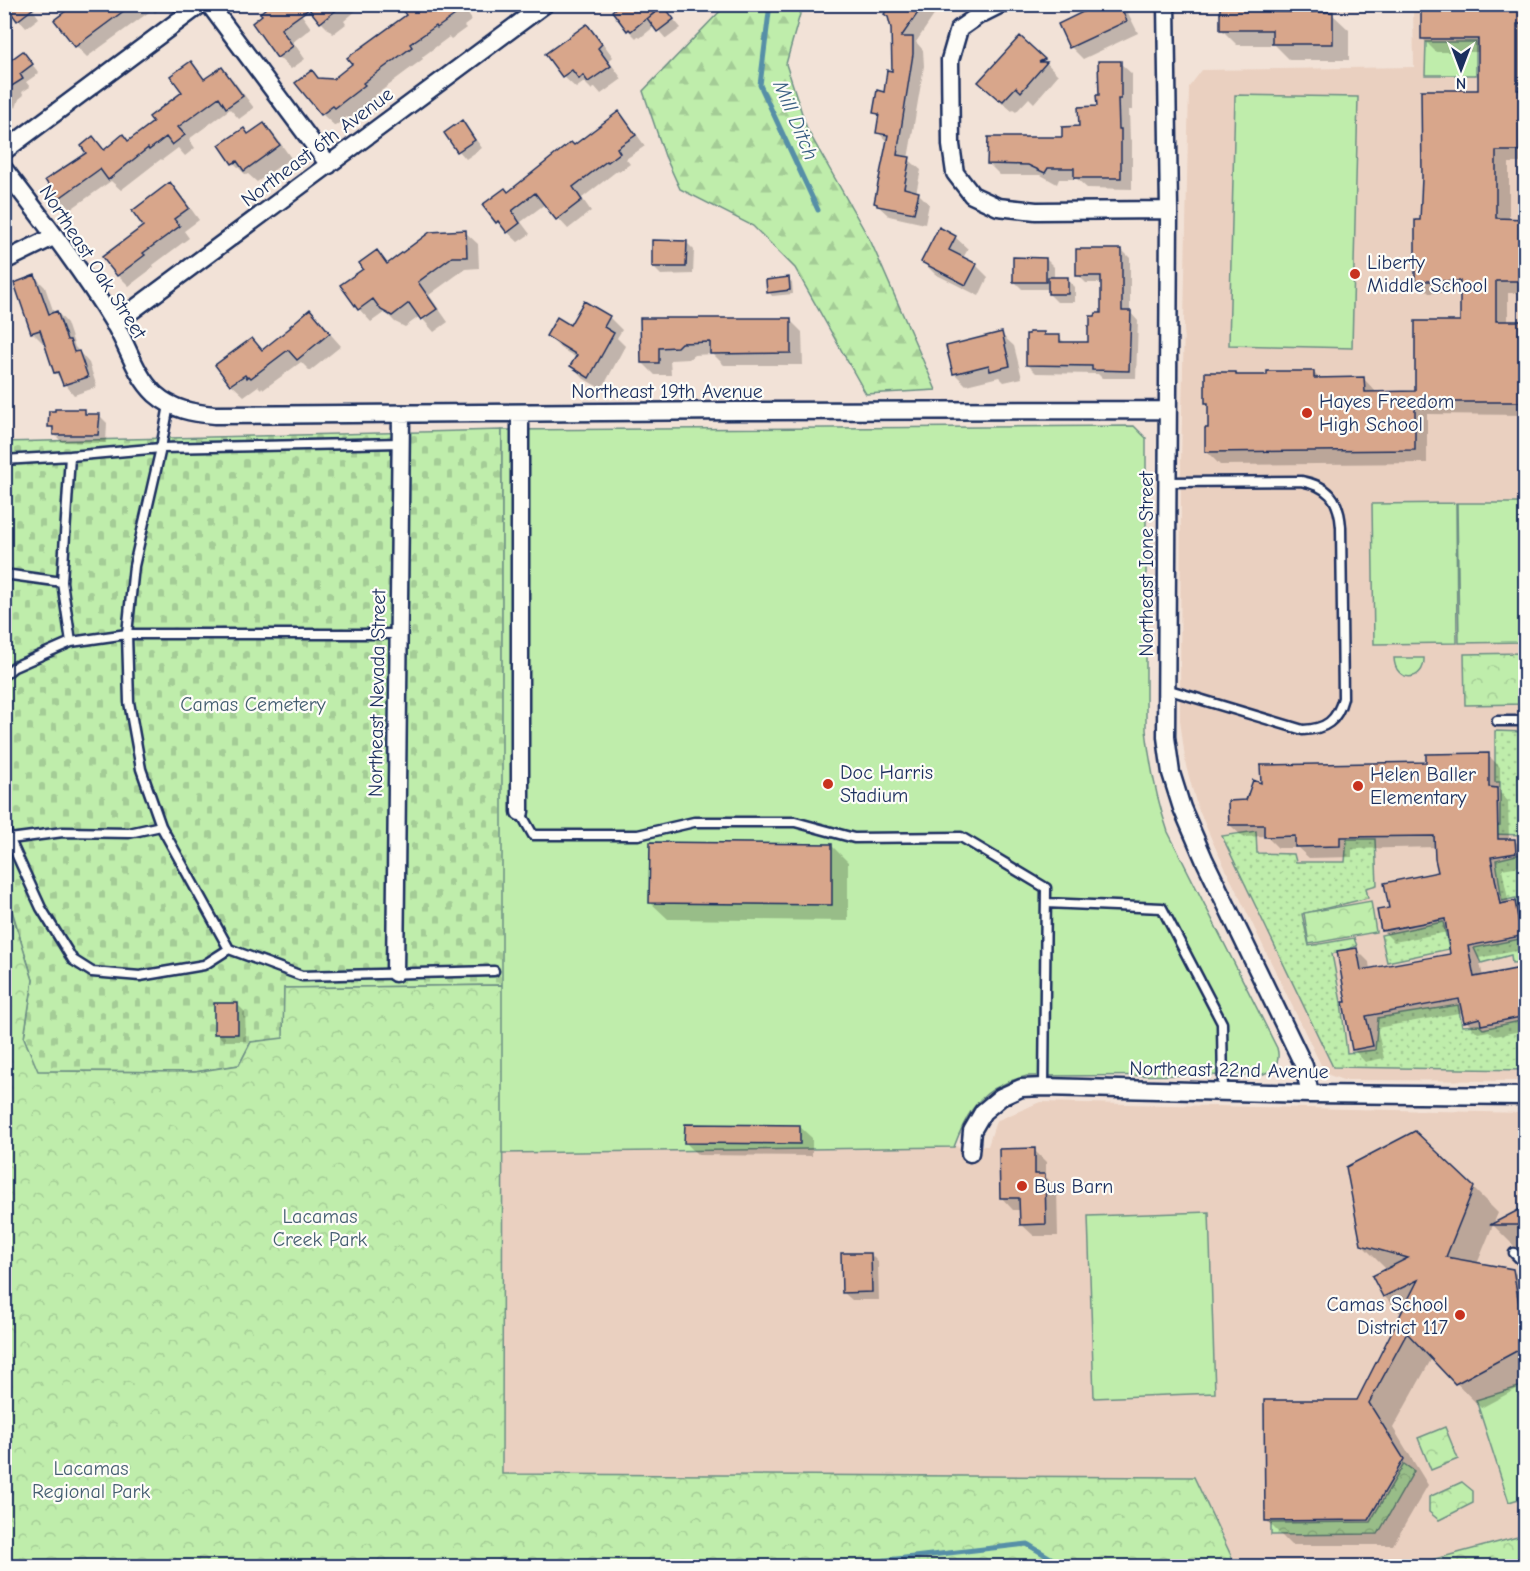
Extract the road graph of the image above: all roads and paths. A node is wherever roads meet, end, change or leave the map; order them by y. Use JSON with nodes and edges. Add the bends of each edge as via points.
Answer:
{"nodes":[{"id":1,"x":201,"y":4,"type":"edge"},
{"id":2,"x":209,"y":4,"type":"edge"},
{"id":3,"x":545,"y":4,"type":"edge"},
{"id":4,"x":1001,"y":4,"type":"edge"},
{"id":5,"x":1166,"y":4,"type":"edge"},
{"id":6,"x":4,"y":150,"type":"edge"},
{"id":7,"x":329,"y":165,"type":"junction"},
{"id":8,"x":4,"y":169,"type":"edge"},
{"id":9,"x":1169,"y":210,"type":"junction"},
{"id":10,"x":55,"y":236,"type":"junction"},
{"id":11,"x":4,"y":261,"type":"edge"},
{"id":12,"x":114,"y":324,"type":"junction"},
{"id":13,"x":169,"y":405,"type":"junction"},
{"id":14,"x":1168,"y":410,"type":"junction"},
{"id":15,"x":520,"y":413,"type":"junction"},
{"id":16,"x":401,"y":414,"type":"junction"},
{"id":17,"x":400,"y":443,"type":"junction"},
{"id":18,"x":161,"y":448,"type":"junction"},
{"id":19,"x":70,"y":456,"type":"junction"},
{"id":20,"x":4,"y":460,"type":"edge"},
{"id":21,"x":1167,"y":482,"type":"junction"},
{"id":22,"x":4,"y":574,"type":"edge"},
{"id":23,"x":62,"y":582,"type":"junction"},
{"id":24,"x":127,"y":634,"type":"junction"},
{"id":25,"x":399,"y":634,"type":"junction"},
{"id":26,"x":71,"y":642,"type":"junction"},
{"id":27,"x":4,"y":675,"type":"edge"},
{"id":28,"x":1166,"y":689,"type":"junction"},
{"id":29,"x":1497,"y":721,"type":"dead end"},
{"id":30,"x":1526,"y":721,"type":"edge"},
{"id":31,"x":520,"y":812,"type":"joint"},
{"id":32,"x":161,"y":826,"type":"junction"},
{"id":33,"x":4,"y":827,"type":"edge"},
{"id":34,"x":10,"y":839,"type":"junction"},
{"id":35,"x":1046,"y":903,"type":"junction"},
{"id":36,"x":229,"y":949,"type":"junction"},
{"id":37,"x":494,"y":971,"type":"dead end"},
{"id":38,"x":395,"y":973,"type":"junction"},
{"id":39,"x":1044,"y":1087,"type":"junction"},
{"id":40,"x":1223,"y":1092,"type":"junction"},
{"id":41,"x":1310,"y":1094,"type":"junction"},
{"id":42,"x":1526,"y":1096,"type":"edge"},
{"id":43,"x":970,"y":1153,"type":"dead end"},
{"id":44,"x":1514,"y":1253,"type":"dead end"},
{"id":45,"x":1526,"y":1265,"type":"edge"}],
"edges":[{"from":1,"to":6,"type":"street"},
{"from":2,"to":7,"type":"street"},
{"from":3,"to":7,"type":"street","name":"Northeast 6th Avenue"},
{"from":4,"to":9,"type":"street","via":[[959,29],[950,60],[955,173],[972,195],[998,207],[1036,211]]},
{"from":5,"to":9,"type":"street","name":"Northeast Ione Street"},
{"from":7,"to":12,"type":"street","name":"Northeast 6th Avenue"},
{"from":8,"to":10,"type":"street","name":"Northeast Oak Street"},
{"from":9,"to":14,"type":"street","name":"Northeast Ione Street"},
{"from":10,"to":11,"type":"street"},
{"from":10,"to":12,"type":"street","name":"Northeast Oak Street"},
{"from":12,"to":13,"type":"street","name":"Northeast Oak Street","via":[[137,370]]},
{"from":13,"to":16,"type":"street","name":"Northeast 19th Avenue","via":[[190,413],[215,415]]},
{"from":13,"to":18,"type":"lane"},
{"from":14,"to":15,"type":"street","name":"Northeast 19th Avenue"},
{"from":14,"to":21,"type":"street","name":"Northeast Ione Street"},
{"from":15,"to":16,"type":"street","name":"Northeast 19th Avenue"},
{"from":15,"to":31,"type":"street"},
{"from":16,"to":17,"type":"street","name":"Northeast Nevada Street"},
{"from":17,"to":18,"type":"lane"},
{"from":17,"to":25,"type":"street","name":"Northeast Nevada Street"},
{"from":18,"to":19,"type":"lane"},
{"from":18,"to":24,"type":"lane","via":[[134,566]]},
{"from":19,"to":20,"type":"lane"},
{"from":19,"to":23,"type":"lane"},
{"from":21,"to":28,"type":"street","name":"Northeast Ione Street"},
{"from":21,"to":28,"type":"lane","via":[[1301,481],[1314,483],[1335,500],[1341,527],[1343,698],[1334,719],[1314,730],[1303,730]]},
{"from":22,"to":23,"type":"lane"},
{"from":23,"to":26,"type":"lane"},
{"from":24,"to":25,"type":"lane"},
{"from":24,"to":26,"type":"lane"},
{"from":24,"to":32,"type":"lane","via":[[129,702],[141,769]]},
{"from":25,"to":38,"type":"street","name":"Northeast Nevada Street"},
{"from":26,"to":27,"type":"lane"},
{"from":28,"to":41,"type":"street","name":"Northeast Ione Street","via":[[1166,737],[1171,773],[1182,808],[1304,1066]]},
{"from":29,"to":30,"type":"lane"},
{"from":31,"to":35,"type":"lane","via":[[533,835],[638,835],[694,822],[795,822],[854,838],[961,837],[1046,888]]},
{"from":32,"to":34,"type":"lane","via":[[129,833],[63,832]]},
{"from":32,"to":36,"type":"lane"},
{"from":33,"to":34,"type":"lane"},
{"from":34,"to":36,"type":"lane","via":[[41,908],[73,960],[92,972],[140,976],[204,965]]},
{"from":35,"to":39,"type":"lane"},
{"from":35,"to":40,"type":"lane","via":[[1162,908],[1222,1023]]},
{"from":36,"to":38,"type":"lane","via":[[302,976]]},
{"from":37,"to":38,"type":"lane"},
{"from":39,"to":40,"type":"street","name":"Northeast 22nd Avenue"},
{"from":39,"to":43,"type":"street","name":"Northeast 22nd Avenue","via":[[1022,1089],[1001,1097],[983,1112],[972,1131]]},
{"from":40,"to":41,"type":"street","name":"Northeast 22nd Avenue"},
{"from":41,"to":42,"type":"street","name":"Northeast 22nd Avenue"},
{"from":44,"to":45,"type":"lane"}]}
